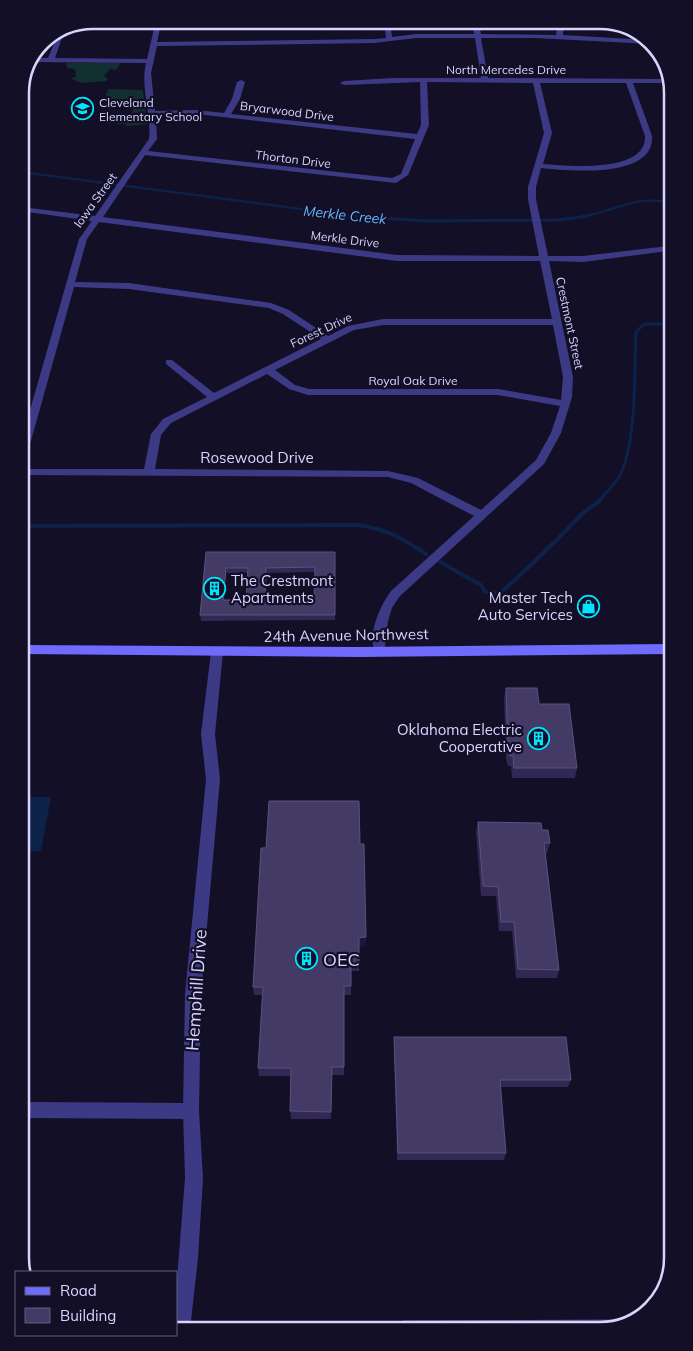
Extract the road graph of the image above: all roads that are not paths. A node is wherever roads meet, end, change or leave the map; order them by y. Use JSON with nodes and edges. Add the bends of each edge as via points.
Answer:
{"nodes":[{"id":1,"x":157,"y":29,"type":"edge"},
{"id":2,"x":388,"y":29,"type":"edge"},
{"id":3,"x":476,"y":29,"type":"edge"},
{"id":4,"x":560,"y":29,"type":"edge"},
{"id":5,"x":477,"y":36,"type":"junction"},
{"id":6,"x":60,"y":38,"type":"edge"},
{"id":7,"x":389,"y":38,"type":"junction"},
{"id":8,"x":559,"y":38,"type":"junction"},
{"id":9,"x":639,"y":42,"type":"edge"},
{"id":10,"x":153,"y":44,"type":"junction"},
{"id":11,"x":38,"y":60,"type":"edge"},
{"id":12,"x":51,"y":60,"type":"junction"},
{"id":13,"x":150,"y":61,"type":"junction"},
{"id":14,"x":423,"y":80,"type":"junction"},
{"id":15,"x":486,"y":80,"type":"junction"},
{"id":16,"x":536,"y":80,"type":"junction"},
{"id":17,"x":663,"y":80,"type":"edge"},
{"id":18,"x":629,"y":81,"type":"junction"},
{"id":19,"x":241,"y":82,"type":"dead end"},
{"id":20,"x":344,"y":83,"type":"dead end"},
{"id":21,"x":151,"y":113,"type":"junction"},
{"id":22,"x":226,"y":115,"type":"junction"},
{"id":23,"x":419,"y":141,"type":"junction"},
{"id":24,"x":145,"y":153,"type":"junction"},
{"id":25,"x":540,"y":166,"type":"junction"},
{"id":26,"x":29,"y":210,"type":"edge"},
{"id":27,"x":96,"y":219,"type":"junction"},
{"id":28,"x":664,"y":249,"type":"edge"},
{"id":29,"x":544,"y":259,"type":"junction"},
{"id":30,"x":69,"y":284,"type":"junction"},
{"id":31,"x":557,"y":322,"type":"junction"},
{"id":32,"x":328,"y":340,"type":"junction"},
{"id":33,"x":169,"y":362,"type":"dead end"},
{"id":34,"x":268,"y":370,"type":"junction"},
{"id":35,"x":213,"y":396,"type":"junction"},
{"id":36,"x":564,"y":404,"type":"junction"},
{"id":37,"x":29,"y":430,"type":"edge"},
{"id":38,"x":29,"y":472,"type":"edge"},
{"id":39,"x":149,"y":472,"type":"junction"},
{"id":40,"x":482,"y":515,"type":"junction"},
{"id":41,"x":664,"y":649,"type":"edge"},
{"id":42,"x":29,"y":650,"type":"edge"},
{"id":43,"x":217,"y":652,"type":"junction"},
{"id":44,"x":380,"y":652,"type":"junction"},
{"id":45,"x":29,"y":1110,"type":"edge"},
{"id":46,"x":190,"y":1111,"type":"junction"},
{"id":47,"x":182,"y":1322,"type":"edge"}],
"edges":[{"from":1,"to":10,"type":"street","name":"Iowa Street"},
{"from":2,"to":7,"type":"street"},
{"from":3,"to":5,"type":"street"},
{"from":4,"to":8,"type":"street"},
{"from":5,"to":7,"type":"street"},
{"from":5,"to":8,"type":"street"},
{"from":5,"to":15,"type":"street"},
{"from":6,"to":12,"type":"street"},
{"from":7,"to":10,"type":"street","via":[[374,41]]},
{"from":8,"to":9,"type":"street"},
{"from":10,"to":13,"type":"street","name":"Iowa Street"},
{"from":11,"to":12,"type":"street"},
{"from":12,"to":13,"type":"street"},
{"from":13,"to":21,"type":"street","name":"Iowa Street","via":[[147,78]]},
{"from":14,"to":15,"type":"street","name":"North Mercedes Drive"},
{"from":14,"to":20,"type":"street","name":"North Mercedes Drive"},
{"from":14,"to":23,"type":"street","name":"Thorton Drive","via":[[426,114]]},
{"from":15,"to":16,"type":"street","name":"North Mercedes Drive"},
{"from":16,"to":18,"type":"street","name":"North Mercedes Drive"},
{"from":16,"to":25,"type":"street","name":"Crestmont Street","via":[[548,133]]},
{"from":17,"to":18,"type":"street","name":"North Mercedes Drive"},
{"from":18,"to":25,"type":"street","via":[[648,134],[649,145],[645,151],[622,164],[594,169]]},
{"from":19,"to":22,"type":"street"},
{"from":21,"to":22,"type":"street","name":"Bryarwood Drive","via":[[184,111]]},
{"from":21,"to":24,"type":"street","name":"Iowa Street","via":[[154,134]]},
{"from":22,"to":23,"type":"street","name":"Bryarwood Drive"},
{"from":23,"to":24,"type":"street","name":"Thorton Drive","via":[[404,175],[390,181]]},
{"from":24,"to":27,"type":"street","name":"Iowa Street"},
{"from":25,"to":29,"type":"street","name":"Crestmont Street","via":[[532,187]]},
{"from":26,"to":27,"type":"street","name":"Merkle Drive"},
{"from":27,"to":29,"type":"street","name":"Merkle Drive","via":[[396,258]]},
{"from":27,"to":30,"type":"street","name":"Iowa Street","via":[[83,239]]},
{"from":28,"to":29,"type":"street","name":"Merkle Drive","via":[[595,258]]},
{"from":29,"to":31,"type":"street","name":"Crestmont Street"},
{"from":30,"to":32,"type":"street","via":[[128,286],[271,306],[286,312]]},
{"from":30,"to":37,"type":"street","name":"Iowa Street"},
{"from":31,"to":32,"type":"street","name":"Forest Drive","via":[[371,323]]},
{"from":31,"to":36,"type":"street","name":"Crestmont Street","via":[[569,384]]},
{"from":32,"to":34,"type":"street","name":"Forest Drive"},
{"from":33,"to":35,"type":"street"},
{"from":34,"to":35,"type":"street","name":"Forest Drive"},
{"from":34,"to":36,"type":"street","name":"Royal Oak Drive","via":[[292,388],[308,392],[498,392]]},
{"from":35,"to":39,"type":"street","name":"Forest Drive","via":[[166,421],[158,429]]},
{"from":36,"to":40,"type":"street","name":"Crestmont Street","via":[[547,454]]},
{"from":38,"to":39,"type":"street","name":"Rosewood Drive"},
{"from":39,"to":40,"type":"street","name":"Rosewood Drive","via":[[388,474],[423,483]]},
{"from":40,"to":44,"type":"street","name":"Crestmont Street","via":[[385,607],[380,624]]},
{"from":41,"to":44,"type":"main road","name":"24th Avenue Northwest"},
{"from":42,"to":43,"type":"main road","name":"24th Avenue Northwest"},
{"from":43,"to":44,"type":"main road","name":"24th Avenue Northwest"},
{"from":43,"to":46,"type":"street","name":"Hemphill Drive","via":[[208,734],[214,772],[193,994]]},
{"from":45,"to":46,"type":"street"},
{"from":46,"to":47,"type":"street","name":"Hemphill Drive","via":[[194,1178]]}]}
